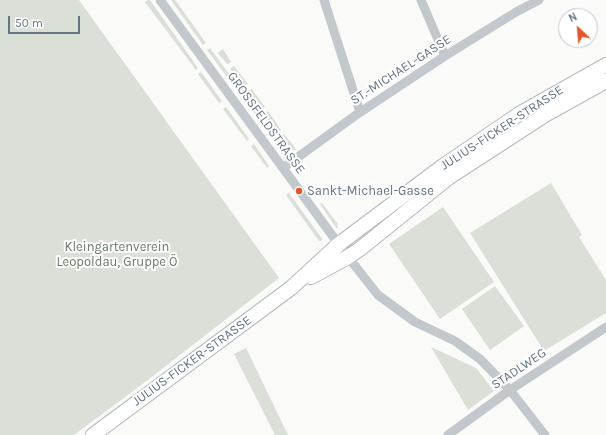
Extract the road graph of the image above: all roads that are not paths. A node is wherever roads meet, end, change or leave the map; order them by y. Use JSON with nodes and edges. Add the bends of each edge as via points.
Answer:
{"nodes":[{"id":1,"x":160,"y":0,"type":"edge"},
{"id":2,"x":324,"y":0,"type":"edge"},
{"id":3,"x":420,"y":0,"type":"edge"},
{"id":4,"x":539,"y":0,"type":"edge"},
{"id":5,"x":445,"y":56,"type":"junction"},
{"id":6,"x":606,"y":65,"type":"edge"},
{"id":7,"x":606,"y":81,"type":"edge"},
{"id":8,"x":360,"y":112,"type":"junction"},
{"id":9,"x":283,"y":168,"type":"junction"},
{"id":10,"x":339,"y":244,"type":"junction"},
{"id":11,"x":348,"y":257,"type":"junction"},
{"id":12,"x":291,"y":288,"type":"junction"},
{"id":13,"x":606,"y":327,"type":"edge"},
{"id":14,"x":510,"y":390,"type":"junction"},
{"id":15,"x":93,"y":435,"type":"edge"},
{"id":16,"x":448,"y":435,"type":"edge"},
{"id":17,"x":545,"y":435,"type":"edge"}],
"edges":[{"from":1,"to":9,"type":"street","name":"GROSSFELDSTRASSE"},
{"from":2,"to":8,"type":"street"},
{"from":3,"to":5,"type":"street"},
{"from":4,"to":5,"type":"street","name":"ST.-MICHAEL-GASSE"},
{"from":5,"to":8,"type":"street","name":"ST.-MICHAEL-GASSE"},
{"from":6,"to":10,"type":"main road","name":"JULIUS-FICKER-STRASSE","via":[[499,128],[443,166]]},
{"from":7,"to":11,"type":"main road","name":"JULIUS-FICKER-STRASSE","via":[[545,115],[448,178]]},
{"from":8,"to":9,"type":"street","name":"ST.-MICHAEL-GASSE"},
{"from":9,"to":10,"type":"street","name":"GROSSFELDSTRASSE"},
{"from":10,"to":11,"type":"street","name":"GROSSFELDSTRASSE"},
{"from":10,"to":12,"type":"main road","name":"JULIUS-FICKER-STRASSE"},
{"from":11,"to":12,"type":"main road","name":"JULIUS-FICKER-STRASSE"},
{"from":11,"to":14,"type":"street","name":"GROSSFELDSTRASSE","via":[[378,295],[415,322],[455,341],[480,359]]},
{"from":12,"to":15,"type":"main road","name":"JULIUS-FICKER-STRASSE"},
{"from":13,"to":14,"type":"street","name":"STADLWEG"},
{"from":14,"to":16,"type":"street","name":"STADLWEG"},
{"from":14,"to":17,"type":"street","name":"GROSSFELDSTRASSE"}]}
